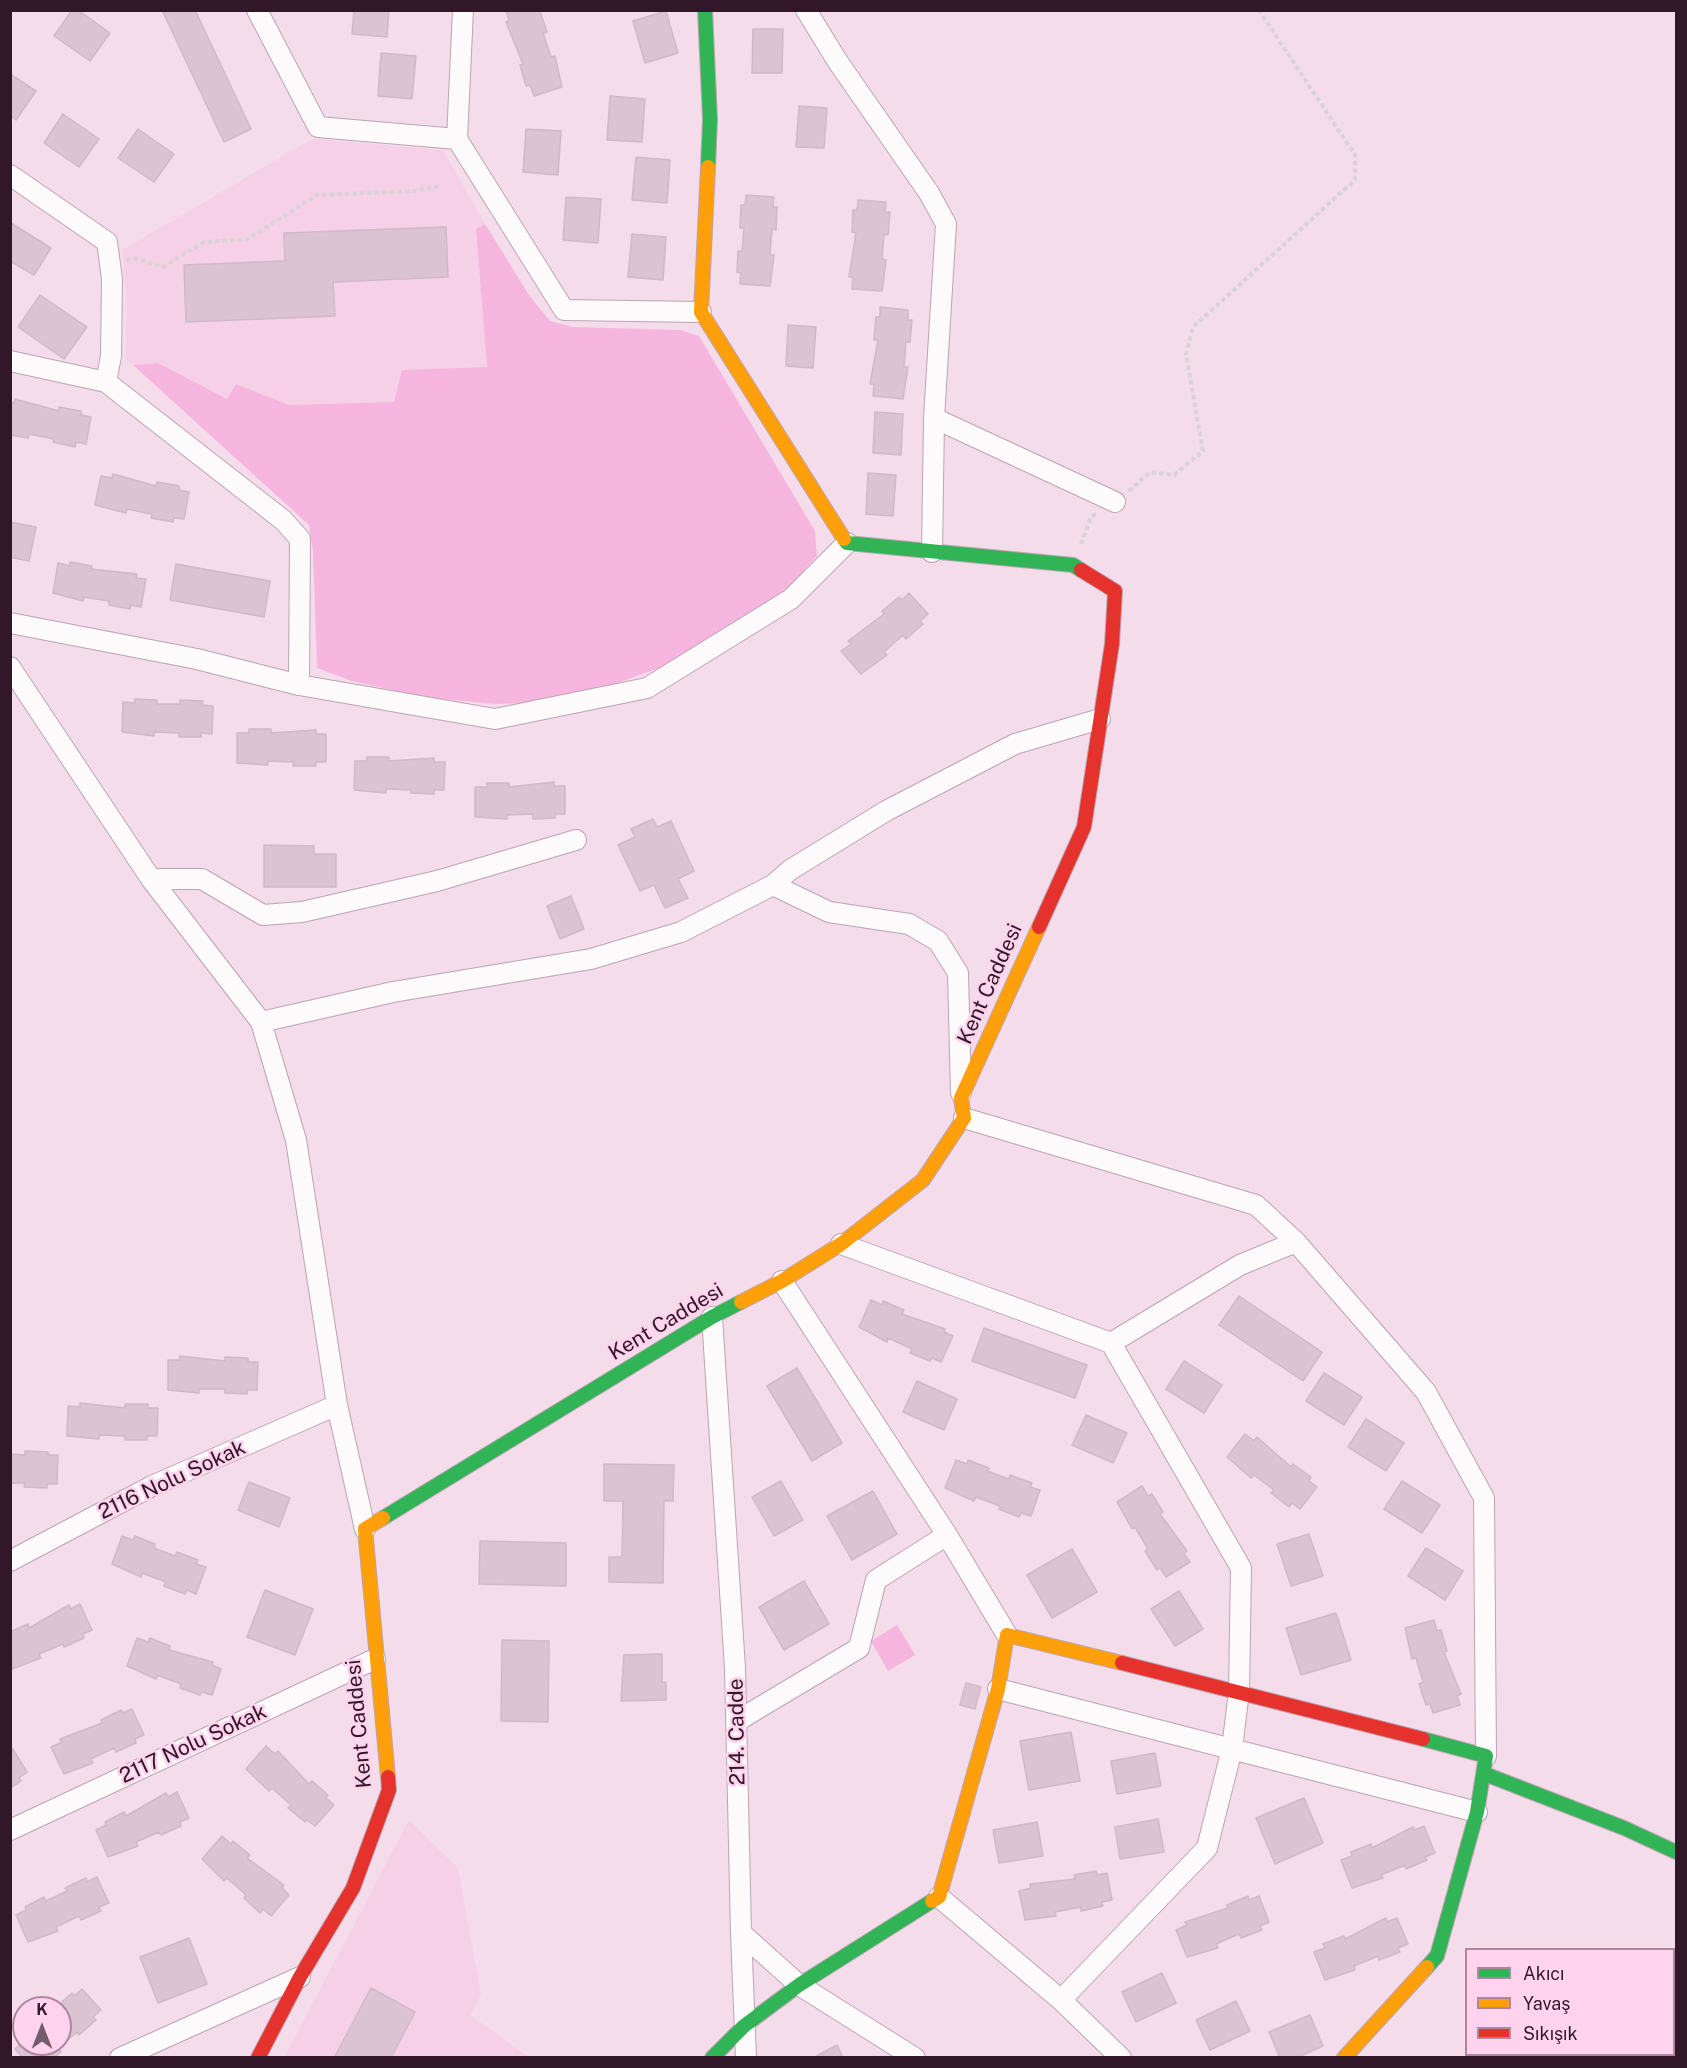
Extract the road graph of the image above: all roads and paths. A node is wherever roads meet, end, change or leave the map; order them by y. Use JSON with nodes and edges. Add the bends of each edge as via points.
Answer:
{"nodes":[{"id":1,"x":257,"y":10,"type":"edge"},
{"id":2,"x":463,"y":10,"type":"edge"},
{"id":3,"x":705,"y":10,"type":"edge"},
{"id":4,"x":806,"y":10,"type":"edge"},
{"id":5,"x":1260,"y":10,"type":"edge"},
{"id":6,"x":457,"y":139,"type":"junction"},
{"id":7,"x":10,"y":175,"type":"edge"},
{"id":8,"x":440,"y":186,"type":"dead end"},
{"id":9,"x":109,"y":260,"type":"junction"},
{"id":10,"x":701,"y":312,"type":"junction"},
{"id":11,"x":10,"y":362,"type":"edge"},
{"id":12,"x":106,"y":382,"type":"junction"},
{"id":13,"x":934,"y":418,"type":"junction"},
{"id":14,"x":1115,"y":502,"type":"junction"},
{"id":15,"x":847,"y":543,"type":"junction"},
{"id":16,"x":932,"y":552,"type":"junction"},
{"id":17,"x":1073,"y":565,"type":"junction"},
{"id":18,"x":10,"y":623,"type":"edge"},
{"id":19,"x":10,"y":667,"type":"edge"},
{"id":20,"x":299,"y":685,"type":"junction"},
{"id":21,"x":1100,"y":719,"type":"junction"},
{"id":22,"x":576,"y":840,"type":"dead end"},
{"id":23,"x":150,"y":879,"type":"junction"},
{"id":24,"x":773,"y":885,"type":"junction"},
{"id":25,"x":261,"y":1022,"type":"junction"},
{"id":26,"x":962,"y":1108,"type":"junction"},
{"id":27,"x":1296,"y":1242,"type":"junction"},
{"id":28,"x":841,"y":1244,"type":"junction"},
{"id":29,"x":782,"y":1281,"type":"junction"},
{"id":30,"x":712,"y":1317,"type":"junction"},
{"id":31,"x":1111,"y":1343,"type":"junction"},
{"id":32,"x":337,"y":1405,"type":"junction"},
{"id":33,"x":365,"y":1529,"type":"junction"},
{"id":34,"x":947,"y":1535,"type":"junction"},
{"id":35,"x":10,"y":1561,"type":"edge"},
{"id":36,"x":1007,"y":1635,"type":"junction"},
{"id":37,"x":375,"y":1659,"type":"junction"},
{"id":38,"x":998,"y":1689,"type":"junction"},
{"id":39,"x":1239,"y":1691,"type":"junction"},
{"id":40,"x":737,"y":1721,"type":"junction"},
{"id":41,"x":1232,"y":1749,"type":"junction"},
{"id":42,"x":1486,"y":1765,"type":"junction"},
{"id":43,"x":1476,"y":1812,"type":"junction"},
{"id":44,"x":10,"y":1830,"type":"edge"},
{"id":45,"x":1677,"y":1852,"type":"edge"},
{"id":46,"x":939,"y":1897,"type":"junction"},
{"id":47,"x":741,"y":1933,"type":"junction"},
{"id":48,"x":300,"y":1977,"type":"junction"},
{"id":49,"x":799,"y":1984,"type":"junction"},
{"id":50,"x":1061,"y":2000,"type":"junction"},
{"id":51,"x":744,"y":2026,"type":"junction"},
{"id":52,"x":120,"y":2058,"type":"edge"},
{"id":53,"x":258,"y":2058,"type":"edge"},
{"id":54,"x":712,"y":2058,"type":"edge"},
{"id":55,"x":746,"y":2058,"type":"edge"},
{"id":56,"x":915,"y":2058,"type":"edge"},
{"id":57,"x":1121,"y":2058,"type":"edge"},
{"id":58,"x":1344,"y":2058,"type":"edge"}],
"edges":[{"from":1,"to":6,"type":"street","via":[[318,127]]},
{"from":2,"to":6,"type":"street"},
{"from":3,"to":10,"type":"street","via":[[710,119]]},
{"from":4,"to":13,"type":"street","via":[[946,224]]},
{"from":5,"to":14,"type":"path","via":[[1355,155],[1355,180],[1193,327],[1186,354],[1203,451],[1174,475],[1150,472]]},
{"from":6,"to":10,"type":"street","via":[[564,310]]},
{"from":7,"to":9,"type":"street","via":[[107,242]]},
{"from":8,"to":9,"type":"path","via":[[415,191],[317,195],[248,239],[204,242],[163,267],[137,259]]},
{"from":9,"to":12,"type":"street","via":[[111,356]]},
{"from":10,"to":15,"type":"street"},
{"from":11,"to":12,"type":"street"},
{"from":12,"to":20,"type":"street","via":[[283,520],[300,539]]},
{"from":13,"to":14,"type":"street"},
{"from":13,"to":16,"type":"street"},
{"from":14,"to":17,"type":"path","via":[[1091,517]]},
{"from":15,"to":16,"type":"street"},
{"from":15,"to":20,"type":"street","via":[[791,599],[647,688],[495,719]]},
{"from":16,"to":17,"type":"street"},
{"from":17,"to":21,"type":"street","name":"Kent Caddesi","via":[[1115,591],[1112,644]]},
{"from":18,"to":20,"type":"street","via":[[197,659]]},
{"from":19,"to":23,"type":"street"},
{"from":21,"to":24,"type":"street","via":[[1015,744],[886,811],[790,870]]},
{"from":21,"to":26,"type":"street","name":"Kent Caddesi","via":[[1084,827]]},
{"from":22,"to":23,"type":"street","via":[[437,881],[292,913],[263,915],[202,879]]},
{"from":23,"to":25,"type":"street"},
{"from":24,"to":25,"type":"street","via":[[681,932],[591,959],[405,990]]},
{"from":24,"to":26,"type":"street","via":[[829,912],[909,924],[938,941],[958,973]]},
{"from":25,"to":32,"type":"street","via":[[296,1140]]},
{"from":26,"to":27,"type":"street","via":[[1256,1205]]},
{"from":26,"to":28,"type":"street","name":"Kent Caddesi","via":[[923,1180]]},
{"from":27,"to":31,"type":"street","via":[[1240,1265]]},
{"from":27,"to":42,"type":"street","via":[[1426,1392],[1484,1498]]},
{"from":28,"to":29,"type":"street","name":"Kent Caddesi"},
{"from":28,"to":31,"type":"street"},
{"from":29,"to":30,"type":"street","name":"Kent Caddesi"},
{"from":29,"to":34,"type":"street"},
{"from":30,"to":33,"type":"street","name":"Kent Caddesi"},
{"from":30,"to":40,"type":"street","name":"214. Cadde"},
{"from":31,"to":39,"type":"street","via":[[1241,1568]]},
{"from":32,"to":33,"type":"street"},
{"from":32,"to":35,"type":"street","name":"2116 Nolu Sokak","via":[[152,1486]]},
{"from":33,"to":37,"type":"street","name":"Kent Caddesi"},
{"from":34,"to":36,"type":"street"},
{"from":34,"to":40,"type":"street","via":[[876,1580],[859,1648]]},
{"from":36,"to":38,"type":"street"},
{"from":36,"to":39,"type":"street"},
{"from":37,"to":44,"type":"street","name":"2117 Nolu Sokak"},
{"from":37,"to":48,"type":"street","name":"Kent Caddesi","via":[[389,1790],[353,1888]]},
{"from":38,"to":41,"type":"street"},
{"from":38,"to":46,"type":"street"},
{"from":39,"to":41,"type":"street"},
{"from":39,"to":42,"type":"street"},
{"from":40,"to":47,"type":"street","name":"214. Cadde"},
{"from":41,"to":43,"type":"street"},
{"from":41,"to":50,"type":"street","via":[[1207,1848]]},
{"from":42,"to":43,"type":"street"},
{"from":42,"to":45,"type":"street"},
{"from":43,"to":58,"type":"street","via":[[1437,1956]]},
{"from":46,"to":49,"type":"street"},
{"from":46,"to":50,"type":"street"},
{"from":47,"to":49,"type":"street"},
{"from":47,"to":51,"type":"street","name":"214. Cadde"},
{"from":48,"to":52,"type":"street"},
{"from":48,"to":53,"type":"street","name":"Kent Caddesi"},
{"from":49,"to":51,"type":"street"},
{"from":49,"to":56,"type":"street"},
{"from":50,"to":57,"type":"street"},
{"from":51,"to":54,"type":"street"},
{"from":51,"to":55,"type":"street","name":"214. Cadde"}]}
